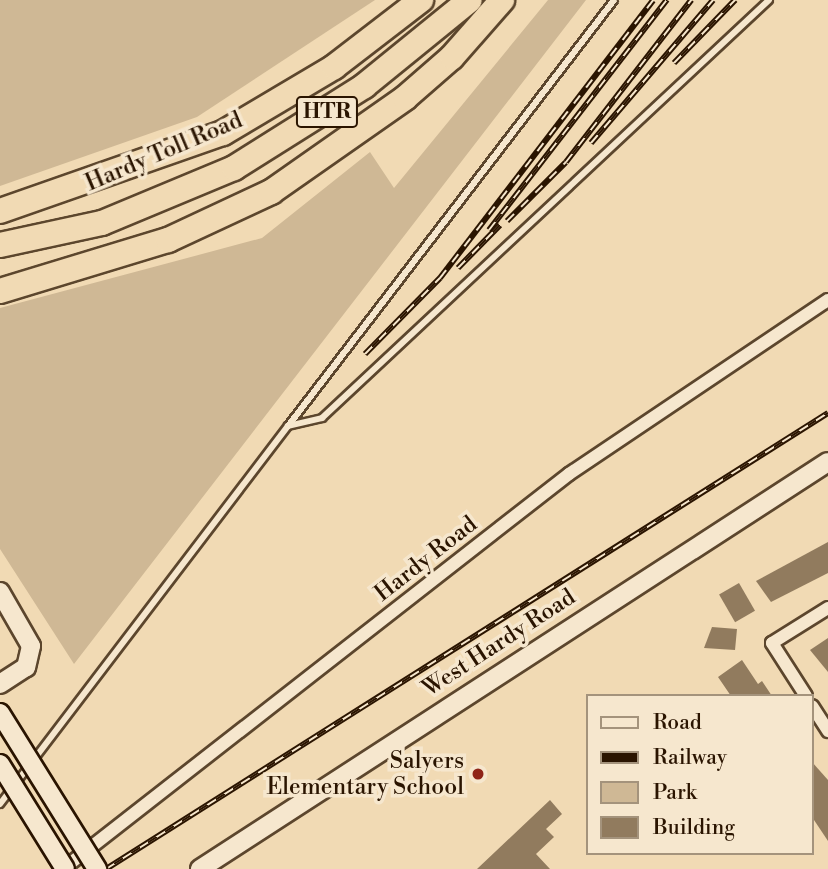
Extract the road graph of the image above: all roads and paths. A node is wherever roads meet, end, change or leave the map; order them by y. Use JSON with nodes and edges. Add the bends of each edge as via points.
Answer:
{"nodes":[{"id":1,"x":421,"y":0,"type":"edge"},
{"id":2,"x":470,"y":0,"type":"edge"},
{"id":3,"x":502,"y":0,"type":"edge"},
{"id":4,"x":614,"y":0,"type":"edge"},
{"id":5,"x":769,"y":0,"type":"edge"},
{"id":6,"x":0,"y":211,"type":"edge"},
{"id":7,"x":0,"y":245,"type":"edge"},
{"id":8,"x":0,"y":291,"type":"edge"},
{"id":9,"x":828,"y":300,"type":"edge"},
{"id":10,"x":288,"y":426,"type":"junction"},
{"id":11,"x":828,"y":462,"type":"edge"},
{"id":12,"x":0,"y":592,"type":"edge"},
{"id":13,"x":828,"y":608,"type":"edge"},
{"id":14,"x":0,"y":684,"type":"edge"},
{"id":15,"x":805,"y":694,"type":"edge"},
{"id":16,"x":814,"y":709,"type":"edge"},
{"id":17,"x":0,"y":713,"type":"edge"},
{"id":18,"x":828,"y":731,"type":"edge"},
{"id":19,"x":0,"y":764,"type":"edge"},
{"id":20,"x":0,"y":804,"type":"edge"},
{"id":21,"x":64,"y":869,"type":"edge"},
{"id":22,"x":97,"y":869,"type":"edge"},
{"id":23,"x":200,"y":869,"type":"edge"}],
"edges":[{"from":1,"to":6,"type":"highway","name":"Hardy Toll Road","number":"HTR","via":[[334,67],[223,133]]},
{"from":2,"to":7,"type":"highway","name":"Hardy Toll Road","number":"HTR","via":[[294,135],[169,200]]},
{"from":3,"to":8,"type":"highway","via":[[452,57],[405,98],[271,192],[168,240]]},
{"from":4,"to":10,"type":"lane"},
{"from":5,"to":10,"type":"lane","via":[[322,418]]},
{"from":9,"to":21,"type":"street","name":"Hardy Road","via":[[569,474]]},
{"from":10,"to":20,"type":"lane"},
{"from":11,"to":23,"type":"main road","name":"West Hardy Road"},
{"from":12,"to":14,"type":"main road","via":[[31,646],[26,667]]},
{"from":13,"to":15,"type":"street","via":[[772,643]]},
{"from":16,"to":18,"type":"street"},
{"from":17,"to":22,"type":"main road","bridge":true},
{"from":19,"to":21,"type":"main road","bridge":true}]}
